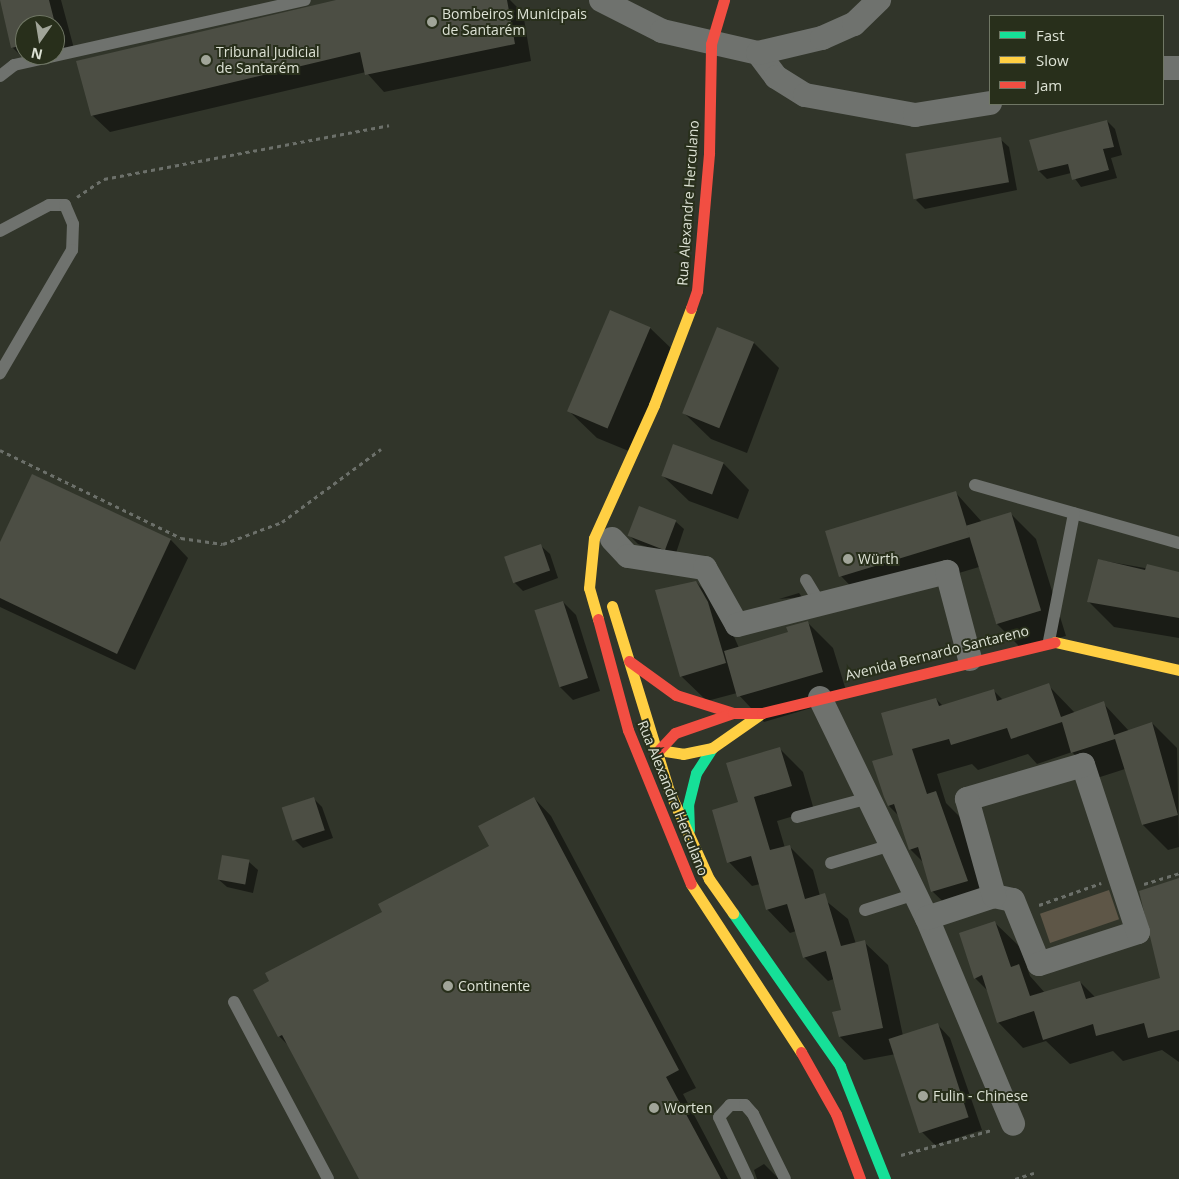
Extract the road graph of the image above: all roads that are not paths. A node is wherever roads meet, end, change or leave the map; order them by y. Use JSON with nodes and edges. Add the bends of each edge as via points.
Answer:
{"nodes":[{"id":1,"x":305,"y":0,"type":"edge"},
{"id":2,"x":601,"y":0,"type":"edge"},
{"id":3,"x":724,"y":0,"type":"edge"},
{"id":4,"x":879,"y":0,"type":"edge"},
{"id":5,"x":711,"y":44,"type":"junction"},
{"id":6,"x":758,"y":53,"type":"junction"},
{"id":7,"x":1164,"y":68,"type":"edge"},
{"id":8,"x":1179,"y":68,"type":"edge"},
{"id":9,"x":0,"y":76,"type":"edge"},
{"id":10,"x":989,"y":103,"type":"edge"},
{"id":11,"x":0,"y":230,"type":"edge"},
{"id":12,"x":0,"y":373,"type":"edge"},
{"id":13,"x":617,"y":483,"type":"junction"},
{"id":14,"x":974,"y":485,"type":"dead end"},
{"id":15,"x":1074,"y":514,"type":"junction"},
{"id":16,"x":1179,"y":543,"type":"edge"},
{"id":17,"x":611,"y":547,"type":"joint"},
{"id":18,"x":806,"y":580,"type":"dead end"},
{"id":19,"x":607,"y":590,"type":"dead end"},
{"id":20,"x":822,"y":605,"type":"junction"},
{"id":21,"x":1049,"y":641,"type":"junction"},
{"id":22,"x":970,"y":659,"type":"junction"},
{"id":23,"x":629,"y":661,"type":"junction"},
{"id":24,"x":1179,"y":670,"type":"edge"},
{"id":25,"x":820,"y":698,"type":"junction"},
{"id":26,"x":733,"y":713,"type":"junction"},
{"id":27,"x":762,"y":713,"type":"junction"},
{"id":28,"x":712,"y":748,"type":"junction"},
{"id":29,"x":659,"y":750,"type":"junction"},
{"id":30,"x":638,"y":756,"type":"junction"},
{"id":31,"x":868,"y":798,"type":"junction"},
{"id":32,"x":797,"y":817,"type":"dead end"},
{"id":33,"x":689,"y":834,"type":"junction"},
{"id":34,"x":891,"y":845,"type":"junction"},
{"id":35,"x":831,"y":863,"type":"dead end"},
{"id":36,"x":914,"y":894,"type":"junction"},
{"id":37,"x":994,"y":896,"type":"junction"},
{"id":38,"x":865,"y":910,"type":"dead end"},
{"id":39,"x":927,"y":918,"type":"junction"},
{"id":40,"x":234,"y":1002,"type":"dead end"},
{"id":41,"x":1013,"y":1124,"type":"road end"},
{"id":42,"x":328,"y":1179,"type":"edge"},
{"id":43,"x":748,"y":1179,"type":"edge"},
{"id":44,"x":786,"y":1179,"type":"edge"},
{"id":45,"x":860,"y":1179,"type":"edge"},
{"id":46,"x":885,"y":1179,"type":"edge"}],
"edges":[{"from":1,"to":9,"type":"lane","via":[[14,65]]},
{"from":2,"to":5,"type":"street","via":[[662,30]]},
{"from":3,"to":5,"type":"main road","name":"Rua Alexandre Herculano"},
{"from":4,"to":6,"type":"street","via":[[854,24],[822,38]]},
{"from":5,"to":6,"type":"street"},
{"from":5,"to":13,"type":"main road","name":"Rua Alexandre Herculano","via":[[709,153],[697,291],[654,406]]},
{"from":6,"to":10,"type":"street","via":[[776,77],[805,95],[863,109],[915,115]]},
{"from":7,"to":8,"type":"street"},
{"from":11,"to":12,"type":"lane","via":[[36,209],[65,205],[73,224],[72,250]]},
{"from":13,"to":17,"type":"main road","name":"Rua Alexandre Herculano"},
{"from":13,"to":30,"type":"main road","name":"Rua Alexandre Herculano","via":[[594,538],[589,588]]},
{"from":14,"to":15,"type":"lane"},
{"from":15,"to":16,"type":"lane"},
{"from":15,"to":21,"type":"lane"},
{"from":17,"to":20,"type":"street","via":[[628,556],[705,568],[737,625]]},
{"from":18,"to":20,"type":"lane"},
{"from":19,"to":23,"type":"main road","name":"Rua Alexandre Herculano"},
{"from":20,"to":22,"type":"street","via":[[947,572]]},
{"from":21,"to":22,"type":"main road","name":"Avenida Bernardo Santareno"},
{"from":21,"to":24,"type":"main road","name":"Avenida Bernardo Santareno"},
{"from":22,"to":25,"type":"main road","name":"Avenida Bernardo Santareno"},
{"from":23,"to":26,"type":"main road","via":[[676,695]]},
{"from":23,"to":29,"type":"main road","name":"Rua Alexandre Herculano"},
{"from":25,"to":27,"type":"main road","name":"Avenida Bernardo Santareno"},
{"from":25,"to":31,"type":"street"},
{"from":26,"to":27,"type":"main road","name":"Avenida Bernardo Santareno"},
{"from":26,"to":29,"type":"main road","name":"Avenida Bernardo Santareno","via":[[675,733]]},
{"from":27,"to":28,"type":"main road","name":"Avenida Bernardo Santareno"},
{"from":28,"to":29,"type":"main road","name":"Avenida Bernardo Santareno","via":[[683,754]]},
{"from":28,"to":33,"type":"main road","via":[[694,780],[688,805]]},
{"from":29,"to":30,"type":"main road"},
{"from":29,"to":33,"type":"main road","name":"Rua Alexandre Herculano","via":[[669,791]]},
{"from":30,"to":45,"type":"main road","name":"Rua Alexandre Herculano","via":[[685,875],[790,1033],[836,1114]]},
{"from":31,"to":32,"type":"lane"},
{"from":31,"to":34,"type":"street"},
{"from":33,"to":46,"type":"main road","name":"Rua Alexandre Herculano","via":[[709,879],[840,1066]]},
{"from":34,"to":35,"type":"lane"},
{"from":34,"to":36,"type":"street"},
{"from":36,"to":38,"type":"lane"},
{"from":36,"to":39,"type":"street"},
{"from":37,"to":37,"type":"street","via":[[967,799],[1083,765],[1138,932],[1039,964],[1022,912],[1014,900]]},
{"from":37,"to":39,"type":"street"},
{"from":39,"to":41,"type":"street"},
{"from":40,"to":42,"type":"lane"},
{"from":43,"to":44,"type":"lane","via":[[719,1117],[730,1105],[745,1105],[753,1114]]}]}
